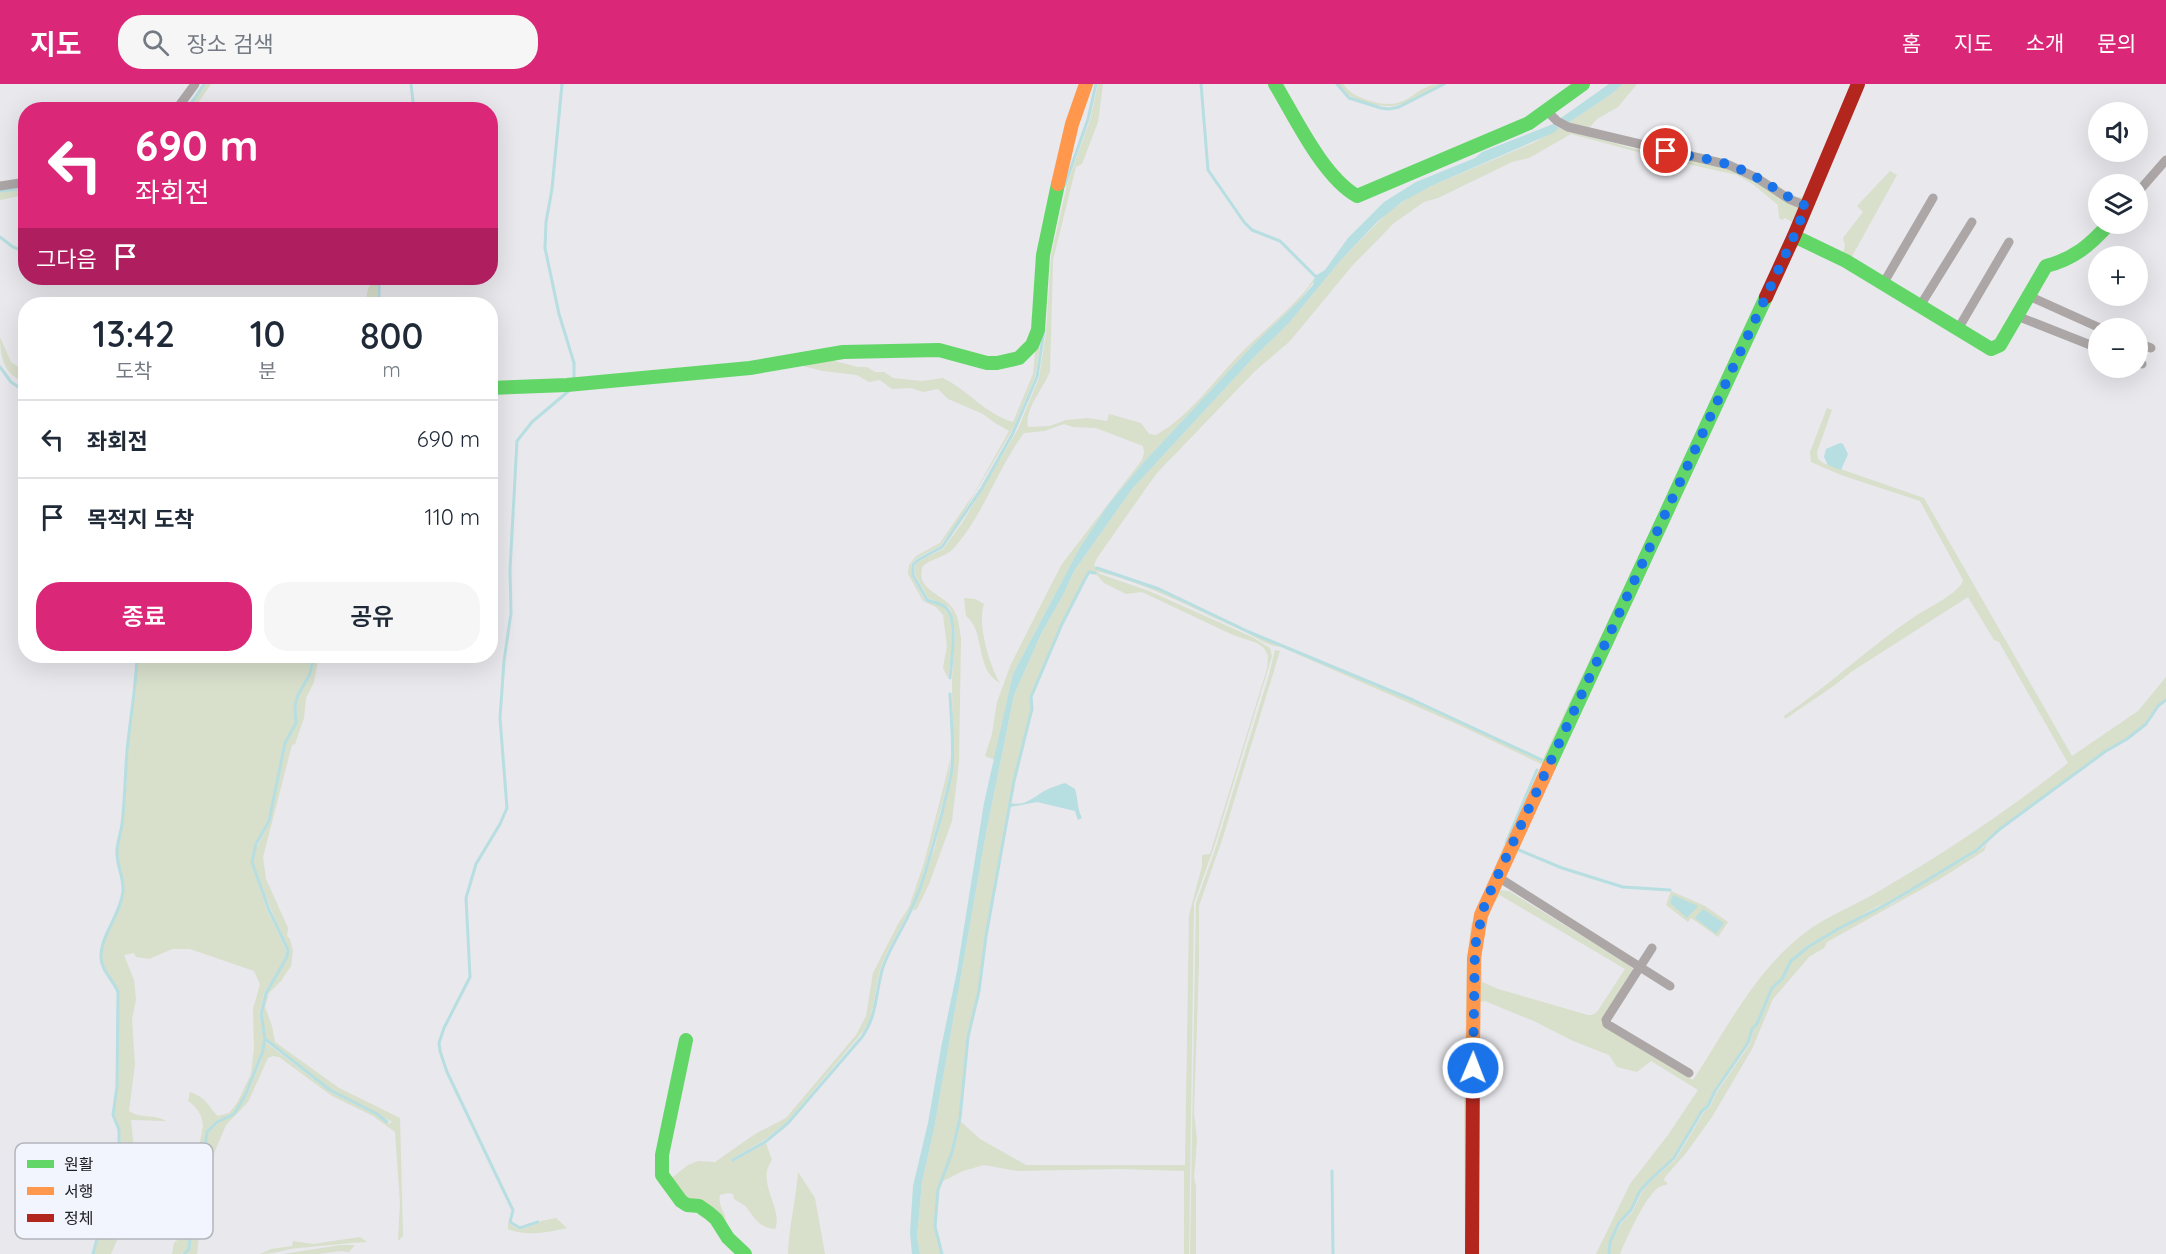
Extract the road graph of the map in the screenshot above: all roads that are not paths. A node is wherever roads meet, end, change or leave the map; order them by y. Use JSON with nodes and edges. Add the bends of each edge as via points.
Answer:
{"nodes":[{"id":1,"x":195,"y":84,"type":"edge"},
{"id":2,"x":1086,"y":84,"type":"edge"},
{"id":3,"x":1275,"y":84,"type":"edge"},
{"id":4,"x":1583,"y":84,"type":"edge"},
{"id":5,"x":1858,"y":84,"type":"edge"},
{"id":6,"x":182,"y":102,"type":"edge"},
{"id":7,"x":1547,"y":111,"type":"junction"},
{"id":8,"x":2166,"y":160,"type":"edge"},
{"id":9,"x":2148,"y":181,"type":"edge"},
{"id":10,"x":18,"y":183,"type":"edge"},
{"id":11,"x":0,"y":186,"type":"edge"},
{"id":12,"x":1934,"y":198,"type":"dead end"},
{"id":13,"x":1806,"y":206,"type":"junction"},
{"id":14,"x":1972,"y":222,"type":"dead end"},
{"id":15,"x":2100,"y":234,"type":"edge"},
{"id":16,"x":1794,"y":236,"type":"junction"},
{"id":17,"x":2009,"y":242,"type":"dead end"},
{"id":18,"x":1883,"y":284,"type":"junction"},
{"id":19,"x":2029,"y":296,"type":"junction"},
{"id":20,"x":1920,"y":306,"type":"junction"},
{"id":21,"x":2018,"y":316,"type":"junction"},
{"id":22,"x":2088,"y":323,"type":"edge"},
{"id":23,"x":1958,"y":329,"type":"junction"},
{"id":24,"x":2088,"y":344,"type":"edge"},
{"id":25,"x":2148,"y":347,"type":"edge"},
{"id":26,"x":2151,"y":348,"type":"dead end"},
{"id":27,"x":498,"y":388,"type":"edge"},
{"id":28,"x":1498,"y":877,"type":"junction"},
{"id":29,"x":1652,"y":948,"type":"dead end"},
{"id":30,"x":1639,"y":967,"type":"junction"},
{"id":31,"x":1670,"y":986,"type":"dead end"},
{"id":32,"x":686,"y":1040,"type":"dead end"},
{"id":33,"x":1689,"y":1073,"type":"dead end"},
{"id":34,"x":745,"y":1254,"type":"edge"},
{"id":35,"x":1472,"y":1254,"type":"edge"}],
"edges":[{"from":1,"to":6,"type":"street"},
{"from":2,"to":27,"type":"street","via":[[1063,159],[1043,255],[1038,330],[1032,345],[1018,358],[987,363],[939,350],[843,352],[750,368]]},
{"from":3,"to":7,"type":"street","via":[[1317,153],[1347,191],[1357,196],[1494,139]]},
{"from":4,"to":7,"type":"street"},
{"from":5,"to":13,"type":"street"},
{"from":7,"to":13,"type":"street","via":[[1568,127],[1729,165]]},
{"from":8,"to":9,"type":"street"},
{"from":10,"to":11,"type":"street"},
{"from":12,"to":18,"type":"street"},
{"from":13,"to":16,"type":"street"},
{"from":14,"to":20,"type":"street"},
{"from":15,"to":19,"type":"street","via":[[2086,250],[2062,263],[2046,266]]},
{"from":16,"to":18,"type":"street"},
{"from":16,"to":28,"type":"street"},
{"from":17,"to":23,"type":"street"},
{"from":18,"to":20,"type":"street"},
{"from":19,"to":21,"type":"street"},
{"from":19,"to":22,"type":"street"},
{"from":20,"to":23,"type":"street"},
{"from":21,"to":23,"type":"street","via":[[1996,348]]},
{"from":21,"to":24,"type":"street"},
{"from":25,"to":26,"type":"street"},
{"from":28,"to":30,"type":"street"},
{"from":28,"to":35,"type":"street","via":[[1483,909],[1475,946]]},
{"from":29,"to":30,"type":"street"},
{"from":30,"to":31,"type":"street"},
{"from":30,"to":33,"type":"street","via":[[1607,1024]]},
{"from":32,"to":34,"type":"street","via":[[662,1155],[662,1174],[681,1201],[709,1213]]}]}
